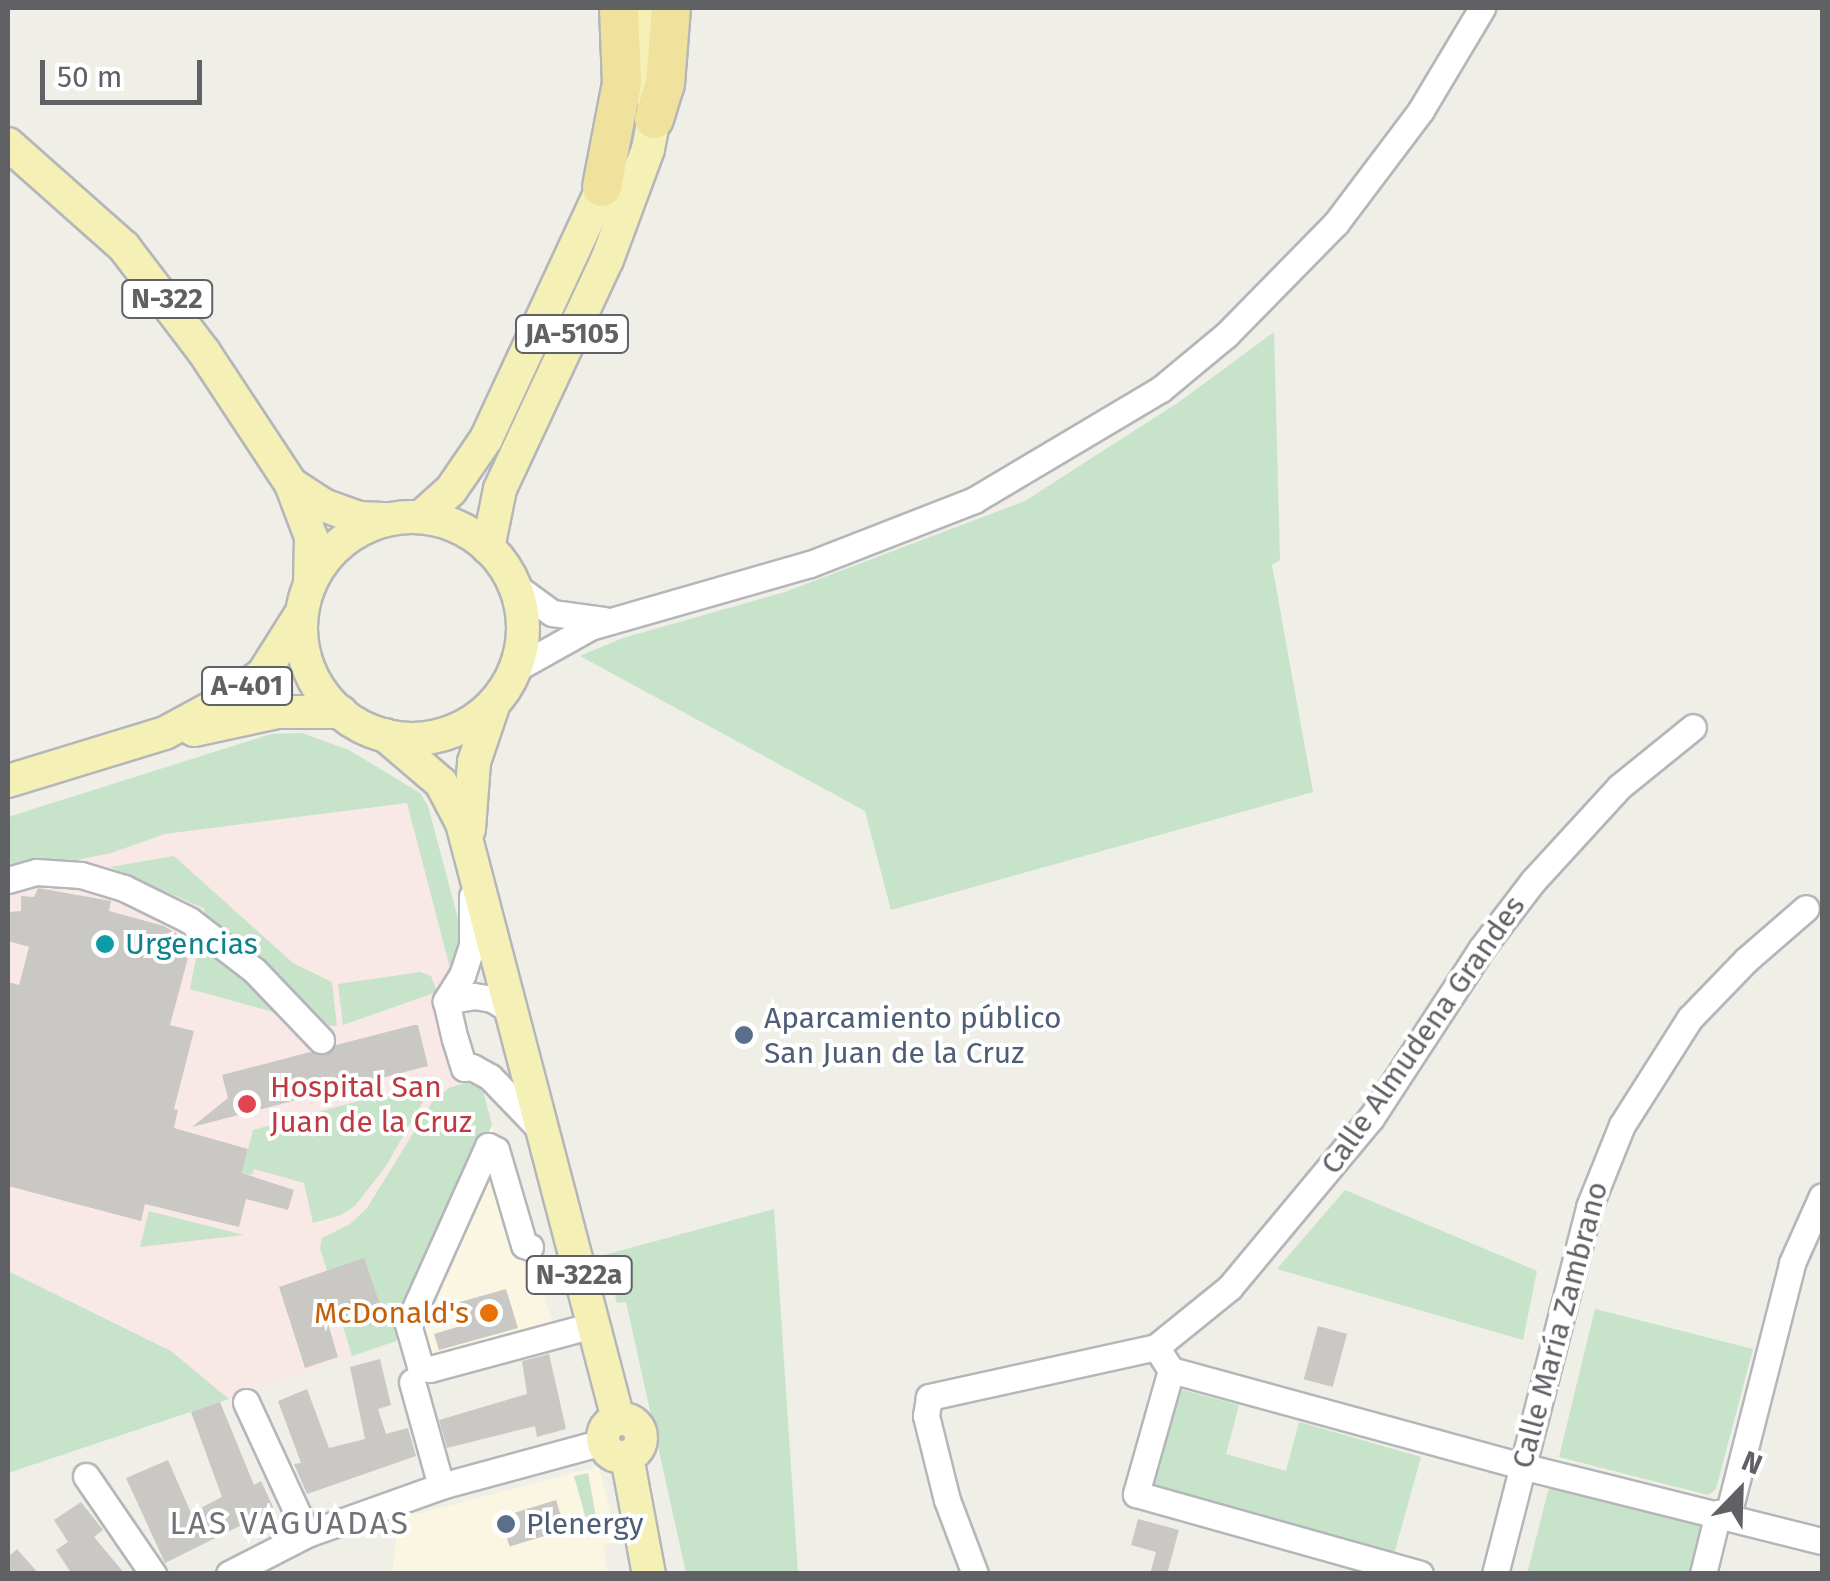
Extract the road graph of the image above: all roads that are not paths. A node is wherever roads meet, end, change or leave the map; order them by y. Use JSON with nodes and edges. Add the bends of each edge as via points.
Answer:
{"nodes":[{"id":1,"x":618,"y":8,"type":"edge"},
{"id":2,"x":647,"y":8,"type":"edge"},
{"id":3,"x":671,"y":8,"type":"edge"},
{"id":4,"x":1482,"y":8,"type":"edge"},
{"id":5,"x":654,"y":119,"type":"junction"},
{"id":6,"x":8,"y":144,"type":"edge"},
{"id":7,"x":602,"y":188,"type":"junction"},
{"id":8,"x":292,"y":484,"type":"junction"},
{"id":9,"x":405,"y":518,"type":"junction"},
{"id":10,"x":488,"y":548,"type":"junction"},
{"id":11,"x":514,"y":585,"type":"junction"},
{"id":12,"x":306,"y":597,"type":"junction"},
{"id":13,"x":614,"y":621,"type":"junction"},
{"id":14,"x":515,"y":669,"type":"junction"},
{"id":15,"x":494,"y":703,"type":"junction"},
{"id":16,"x":340,"y":712,"type":"junction"},
{"id":17,"x":1693,"y":726,"type":"dead end"},
{"id":18,"x":165,"y":732,"type":"junction"},
{"id":19,"x":385,"y":735,"type":"junction"},
{"id":20,"x":8,"y":781,"type":"edge"},
{"id":21,"x":471,"y":858,"type":"junction"},
{"id":22,"x":8,"y":880,"type":"edge"},
{"id":23,"x":1806,"y":908,"type":"dead end"},
{"id":24,"x":446,"y":1001,"type":"junction"},
{"id":25,"x":508,"y":1008,"type":"junction"},
{"id":26,"x":321,"y":1040,"type":"dead end"},
{"id":27,"x":542,"y":1131,"type":"junction"},
{"id":28,"x":1822,"y":1196,"type":"edge"},
{"id":29,"x":530,"y":1247,"type":"dead end"},
{"id":30,"x":593,"y":1325,"type":"junction"},
{"id":31,"x":1156,"y":1346,"type":"junction"},
{"id":32,"x":1171,"y":1370,"type":"junction"},
{"id":33,"x":412,"y":1382,"type":"dead end"},
{"id":34,"x":246,"y":1402,"type":"dead end"},
{"id":35,"x":616,"y":1439,"type":"junction"},
{"id":36,"x":1521,"y":1466,"type":"junction"},
{"id":37,"x":86,"y":1476,"type":"dead end"},
{"id":38,"x":441,"y":1486,"type":"junction"},
{"id":39,"x":1723,"y":1514,"type":"junction"},
{"id":40,"x":307,"y":1534,"type":"junction"},
{"id":41,"x":1822,"y":1541,"type":"edge"},
{"id":42,"x":256,"y":1566,"type":"edge"},
{"id":43,"x":153,"y":1574,"type":"edge"},
{"id":44,"x":229,"y":1574,"type":"edge"},
{"id":45,"x":649,"y":1574,"type":"edge"},
{"id":46,"x":975,"y":1574,"type":"edge"},
{"id":47,"x":1420,"y":1574,"type":"edge"},
{"id":48,"x":1495,"y":1574,"type":"edge"},
{"id":49,"x":1703,"y":1574,"type":"edge"}],
"edges":[{"from":1,"to":7,"type":"highway","via":[[622,83]]},
{"from":2,"to":5,"type":"main road","number":"JA-5105"},
{"from":2,"to":7,"type":"main road","number":"JA-5105","via":[[623,145]]},
{"from":3,"to":5,"type":"highway","via":[[665,84]]},
{"from":4,"to":13,"type":"street","via":[[1421,110],[1336,223],[1246,316],[1161,389],[974,500],[810,564]]},
{"from":5,"to":10,"type":"main road","number":"JA-5105","via":[[607,260],[500,489]]},
{"from":6,"to":8,"type":"main road","number":"N-322","via":[[147,274]]},
{"from":7,"to":9,"type":"main road","number":"JA-5105","via":[[486,439],[451,490]]},
{"from":8,"to":9,"type":"main road","via":[[358,518]]},
{"from":8,"to":12,"type":"main road","via":[[311,538]]},
{"from":9,"to":10,"type":"main road","via":[[457,527]]},
{"from":9,"to":12,"type":"main road","via":[[342,542]]},
{"from":10,"to":11,"type":"main road"},
{"from":11,"to":13,"type":"street","via":[[552,613]]},
{"from":11,"to":14,"type":"main road","via":[[523,633]]},
{"from":12,"to":16,"type":"main road","via":[[304,652],[311,675]]},
{"from":12,"to":18,"type":"main road","number":"A-401","via":[[263,674]]},
{"from":13,"to":14,"type":"street","via":[[590,627]]},
{"from":14,"to":15,"type":"main road"},
{"from":15,"to":19,"type":"main road","via":[[452,731],[419,739]]},
{"from":15,"to":21,"type":"main road","number":"N-322a","via":[[469,786]]},
{"from":16,"to":18,"type":"main road","number":"A-401","via":[[277,712]]},
{"from":16,"to":19,"type":"main road"},
{"from":17,"to":31,"type":"street","name":"Calle Almudena Grandes","via":[[1620,787],[1533,882],[1371,1118],[1230,1287]]},
{"from":18,"to":20,"type":"main road","number":"A-401"},
{"from":19,"to":21,"type":"main road","number":"N-322a","via":[[441,783]]},
{"from":21,"to":24,"type":"street","via":[[472,945]]},
{"from":21,"to":25,"type":"main road","number":"N-322a"},
{"from":22,"to":26,"type":"street","via":[[36,872],[81,875],[189,920],[254,970]]},
{"from":23,"to":36,"type":"street","name":"Calle María Zambrano","via":[[1690,1018],[1622,1124],[1589,1207]]},
{"from":24,"to":25,"type":"street","via":[[474,996]]},
{"from":24,"to":27,"type":"street","via":[[464,1068],[490,1078]]},
{"from":25,"to":27,"type":"main road","number":"N-322a"},
{"from":27,"to":30,"type":"main road","number":"N-322a"},
{"from":28,"to":39,"type":"street","via":[[1792,1263]]},
{"from":29,"to":30,"type":"street","via":[[524,1245],[496,1150],[488,1146],[408,1324],[420,1366],[430,1369]]},
{"from":30,"to":35,"type":"main road","number":"N-322a"},
{"from":31,"to":32,"type":"street"},
{"from":31,"to":46,"type":"street","name":"Calle Almudena Grandes","via":[[929,1397],[926,1416],[947,1500]]},
{"from":32,"to":36,"type":"street"},
{"from":32,"to":47,"type":"street","via":[[1136,1494]]},
{"from":33,"to":38,"type":"street"},
{"from":34,"to":40,"type":"street"},
{"from":35,"to":38,"type":"street"},
{"from":35,"to":45,"type":"main road","number":"N-322a"},
{"from":36,"to":39,"type":"street"},
{"from":36,"to":48,"type":"street","name":"Calle María Zambrano"},
{"from":37,"to":43,"type":"street"},
{"from":38,"to":40,"type":"street"},
{"from":39,"to":41,"type":"street"},
{"from":39,"to":49,"type":"street"},
{"from":40,"to":42,"type":"street"},
{"from":42,"to":44,"type":"street"}]}
